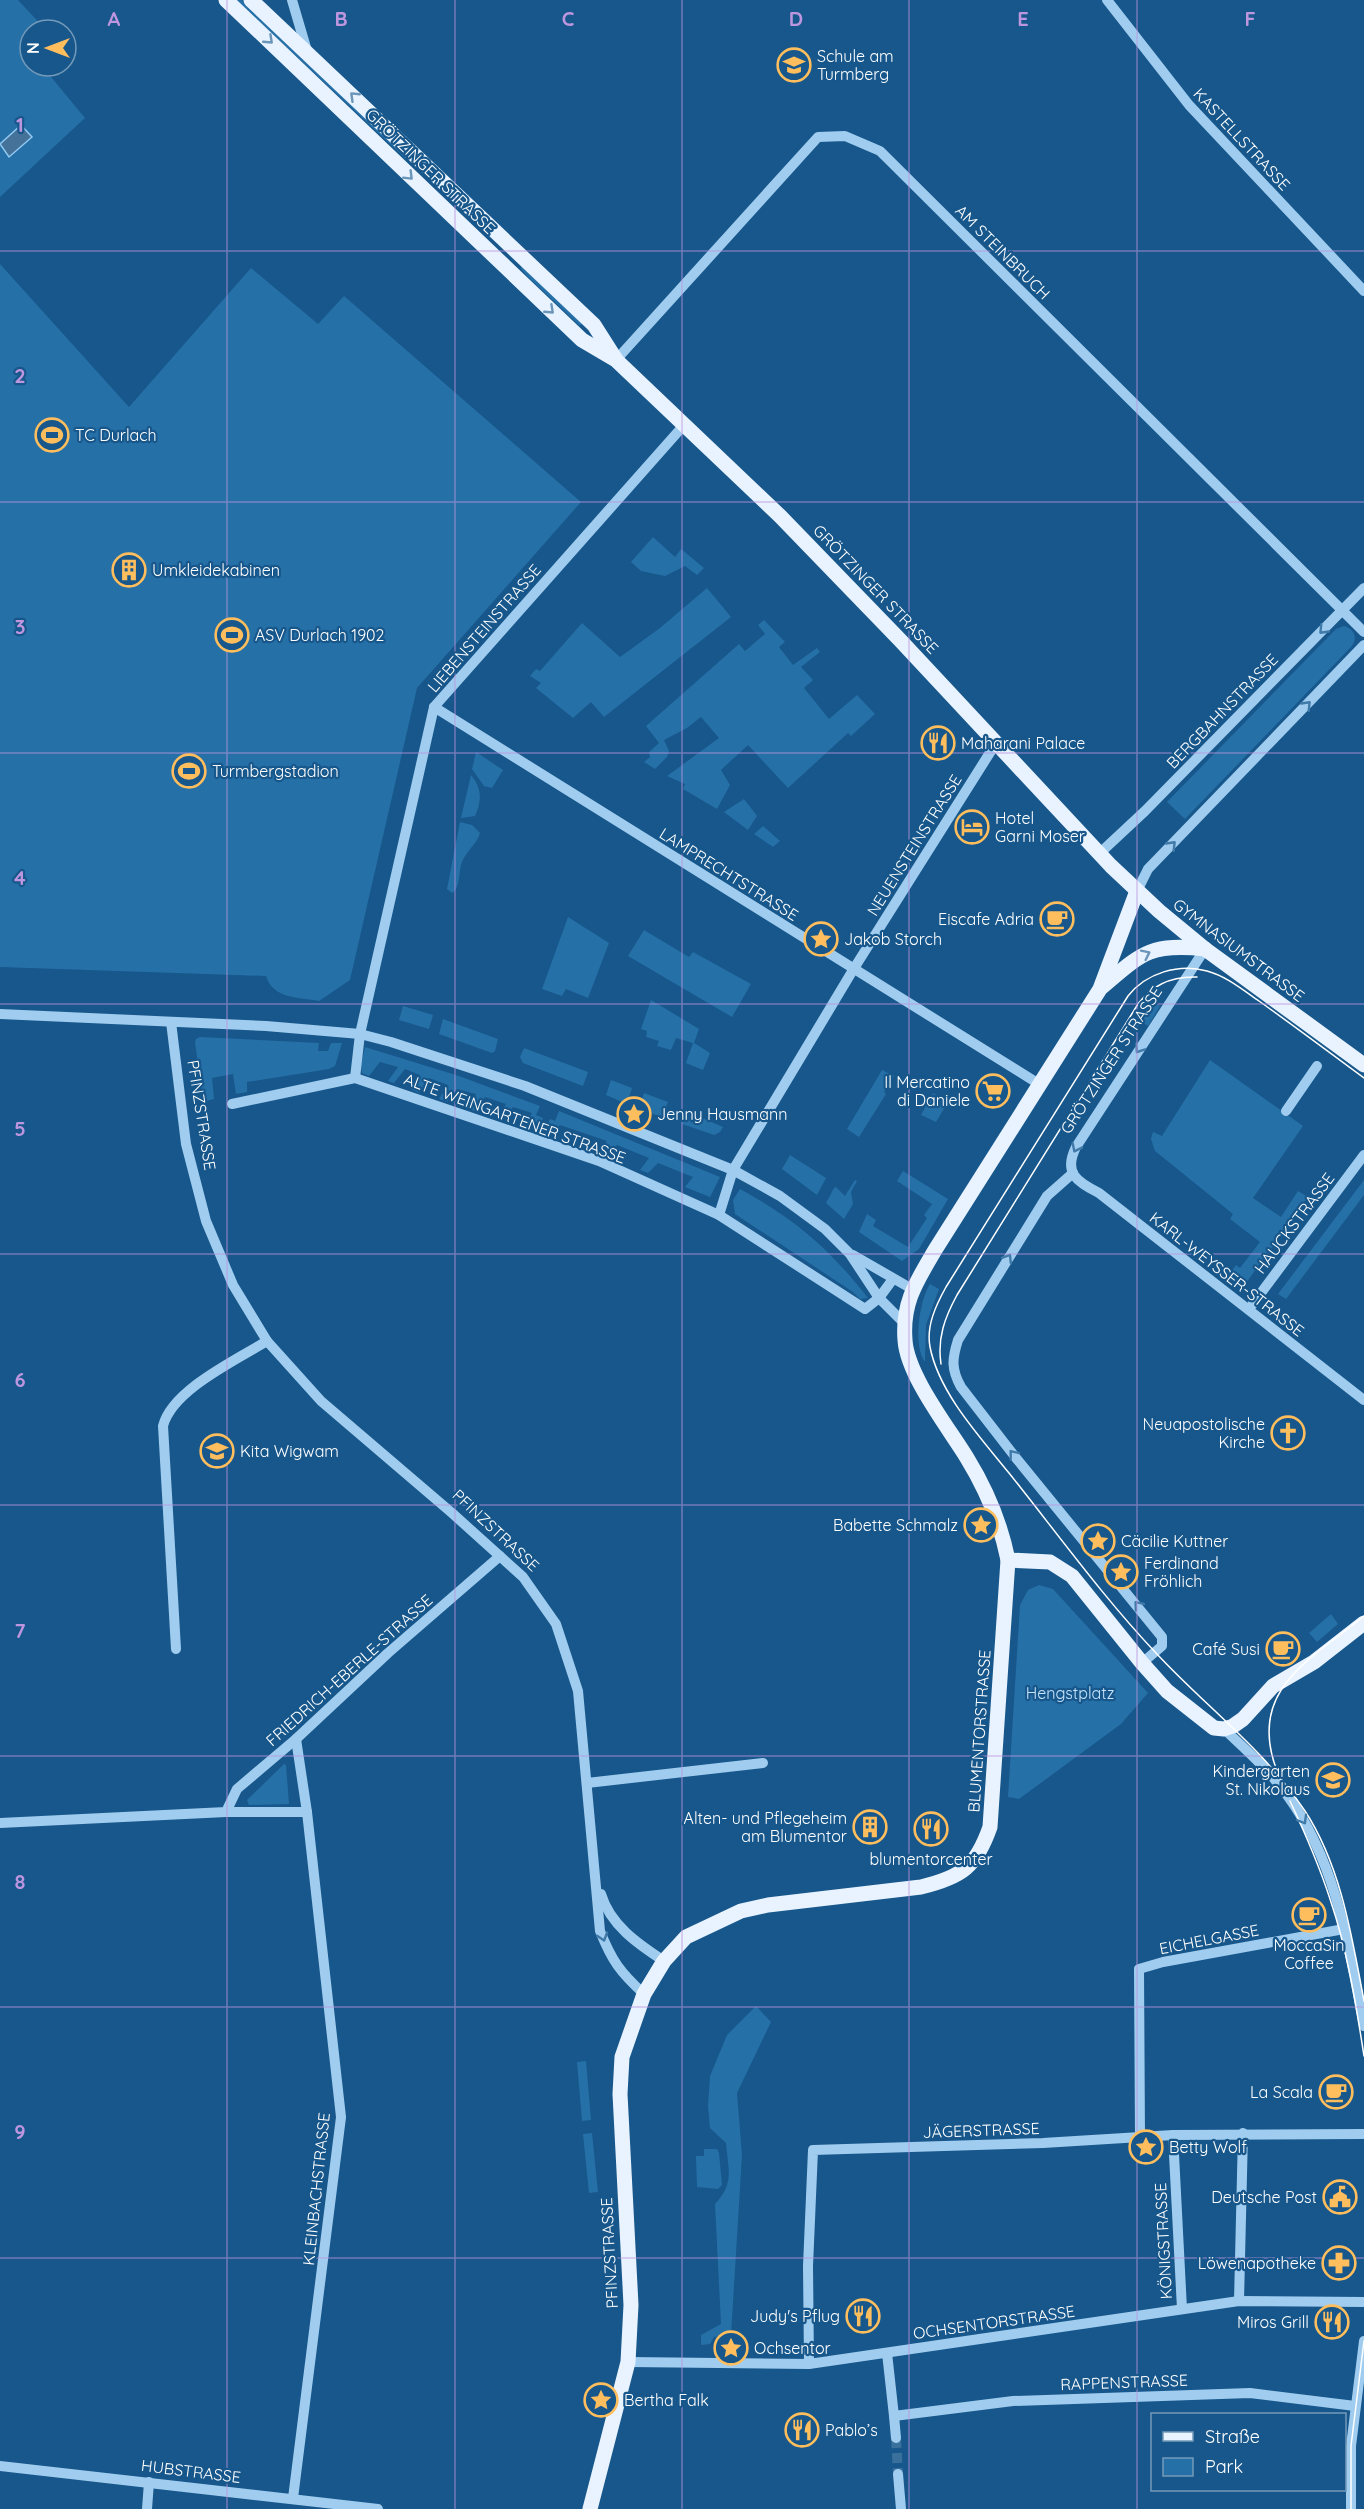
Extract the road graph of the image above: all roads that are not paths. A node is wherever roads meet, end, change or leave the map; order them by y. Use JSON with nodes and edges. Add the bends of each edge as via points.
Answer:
{"nodes":[{"id":1,"x":226,"y":0,"type":"edge"},
{"id":2,"x":251,"y":0,"type":"edge"},
{"id":3,"x":292,"y":0,"type":"edge"},
{"id":4,"x":1107,"y":0,"type":"edge"},
{"id":5,"x":307,"y":51,"type":"junction"},
{"id":6,"x":1364,"y":291,"type":"edge"},
{"id":7,"x":616,"y":360,"type":"junction"},
{"id":8,"x":684,"y":425,"type":"junction"},
{"id":9,"x":1364,"y":588,"type":"edge"},
{"id":10,"x":1341,"y":611,"type":"junction"},
{"id":11,"x":1364,"y":632,"type":"edge"},
{"id":12,"x":1364,"y":645,"type":"edge"},
{"id":13,"x":434,"y":707,"type":"junction"},
{"id":14,"x":996,"y":743,"type":"junction"},
{"id":15,"x":1100,"y":853,"type":"junction"},
{"id":16,"x":1137,"y":891,"type":"junction"},
{"id":17,"x":1204,"y":949,"type":"junction"},
{"id":18,"x":853,"y":970,"type":"junction"},
{"id":19,"x":1100,"y":989,"type":"junction"},
{"id":20,"x":0,"y":1014,"type":"edge"},
{"id":21,"x":171,"y":1022,"type":"junction"},
{"id":22,"x":360,"y":1034,"type":"junction"},
{"id":23,"x":1364,"y":1065,"type":"edge"},
{"id":24,"x":1317,"y":1066,"type":"dead end"},
{"id":25,"x":355,"y":1078,"type":"junction"},
{"id":26,"x":1039,"y":1084,"type":"junction"},
{"id":27,"x":231,"y":1104,"type":"dead end"},
{"id":28,"x":1286,"y":1111,"type":"dead end"},
{"id":29,"x":1364,"y":1155,"type":"edge"},
{"id":30,"x":733,"y":1170,"type":"junction"},
{"id":31,"x":1073,"y":1173,"type":"junction"},
{"id":32,"x":719,"y":1215,"type":"junction"},
{"id":33,"x":850,"y":1254,"type":"junction"},
{"id":34,"x":893,"y":1279,"type":"junction"},
{"id":35,"x":912,"y":1290,"type":"junction"},
{"id":36,"x":879,"y":1298,"type":"junction"},
{"id":37,"x":1249,"y":1309,"type":"junction"},
{"id":38,"x":905,"y":1324,"type":"junction"},
{"id":39,"x":267,"y":1341,"type":"junction"},
{"id":40,"x":1364,"y":1400,"type":"edge"},
{"id":41,"x":500,"y":1556,"type":"junction"},
{"id":42,"x":1008,"y":1560,"type":"junction"},
{"id":43,"x":1364,"y":1623,"type":"edge"},
{"id":44,"x":176,"y":1648,"type":"dead end"},
{"id":45,"x":1142,"y":1663,"type":"junction"},
{"id":46,"x":1224,"y":1729,"type":"junction"},
{"id":47,"x":296,"y":1739,"type":"junction"},
{"id":48,"x":763,"y":1763,"type":"dead end"},
{"id":49,"x":587,"y":1783,"type":"junction"},
{"id":50,"x":226,"y":1812,"type":"junction"},
{"id":51,"x":307,"y":1812,"type":"junction"},
{"id":52,"x":0,"y":1823,"type":"edge"},
{"id":53,"x":597,"y":1879,"type":"junction"},
{"id":54,"x":1344,"y":1929,"type":"junction"},
{"id":55,"x":664,"y":1961,"type":"junction"},
{"id":56,"x":1359,"y":1977,"type":"edge"},
{"id":57,"x":644,"y":1994,"type":"junction"},
{"id":58,"x":1364,"y":2026,"type":"edge"},
{"id":59,"x":1243,"y":2133,"type":"junction"},
{"id":60,"x":1364,"y":2134,"type":"edge"},
{"id":61,"x":1173,"y":2135,"type":"junction"},
{"id":62,"x":1140,"y":2137,"type":"junction"},
{"id":63,"x":1239,"y":2301,"type":"junction"},
{"id":64,"x":1364,"y":2302,"type":"edge"},
{"id":65,"x":1182,"y":2309,"type":"junction"},
{"id":66,"x":1364,"y":2342,"type":"edge"},
{"id":67,"x":888,"y":2353,"type":"junction"},
{"id":68,"x":628,"y":2362,"type":"junction"},
{"id":69,"x":809,"y":2364,"type":"junction"},
{"id":70,"x":1355,"y":2406,"type":"junction"},
{"id":71,"x":894,"y":2416,"type":"junction"},
{"id":72,"x":896,"y":2438,"type":"tunnel mouth"},
{"id":73,"x":0,"y":2466,"type":"edge"},
{"id":74,"x":898,"y":2474,"type":"tunnel mouth"},
{"id":75,"x":149,"y":2481,"type":"junction"},
{"id":76,"x":293,"y":2498,"type":"junction"},
{"id":77,"x":361,"y":2508,"type":"edge"},
{"id":78,"x":147,"y":2509,"type":"edge"},
{"id":79,"x":378,"y":2509,"type":"edge"},
{"id":80,"x":590,"y":2509,"type":"edge"},
{"id":81,"x":901,"y":2509,"type":"edge"},
{"id":82,"x":1351,"y":2509,"type":"edge"}],
"edges":[{"from":1,"to":7,"type":"main road","name":"GRÖTZINGER STRASSE","one_way":true,"via":[[582,340]]},
{"from":2,"to":5,"type":"main road","name":"GRÖTZINGER STRASSE"},
{"from":3,"to":5,"type":"street"},
{"from":4,"to":6,"type":"street","name":"KASTELLSTRASSE","via":[[1189,105]]},
{"from":7,"to":5,"type":"main road","name":"GRÖTZINGER STRASSE","one_way":true,"via":[[594,325]]},
{"from":7,"to":8,"type":"main road","name":"GRÖTZINGER STRASSE"},
{"from":7,"to":10,"type":"street","name":"AM STEINBRUCH","via":[[818,137],[845,136],[880,151]]},
{"from":8,"to":13,"type":"street","name":"LIEBENSTEINSTRASSE"},
{"from":8,"to":14,"type":"main road","name":"GRÖTZINGER STRASSE","via":[[780,516]]},
{"from":9,"to":10,"type":"street","name":"BERGBAHNSTRASSE"},
{"from":10,"to":11,"type":"street","name":"AM STEINBRUCH"},
{"from":10,"to":15,"type":"street","name":"BERGBAHNSTRASSE","one_way":true},
{"from":16,"to":12,"type":"street","one_way":true,"via":[[1149,869]]},
{"from":13,"to":18,"type":"street","name":"LAMPRECHTSTRASSE"},
{"from":13,"to":22,"type":"street","name":"LIEBENSTEINSTRASSE"},
{"from":14,"to":15,"type":"main road","name":"GRÖTZINGER STRASSE"},
{"from":14,"to":18,"type":"street","name":"NEUENSTEINSTRASSE"},
{"from":15,"to":16,"type":"main road","name":"GYMNASIUMSTRASSE"},
{"from":16,"to":17,"type":"main road","name":"GYMNASIUMSTRASSE"},
{"from":16,"to":19,"type":"main road"},
{"from":19,"to":17,"type":"main road","one_way":true,"via":[[1148,952],[1167,947]]},
{"from":17,"to":23,"type":"main road","name":"GYMNASIUMSTRASSE"},
{"from":17,"to":31,"type":"street","name":"GRÖTZINGER STRASSE","one_way":true,"via":[[1076,1147],[1072,1155]]},
{"from":18,"to":26,"type":"street","name":"LAMPRECHTSTRASSE"},
{"from":18,"to":30,"type":"street","name":"NEUENSTEINSTRASSE"},
{"from":19,"to":26,"type":"main road"},
{"from":20,"to":21,"type":"street","name":"ALTE WEINGARTENER STRASSE"},
{"from":21,"to":22,"type":"street","name":"ALTE WEINGARTENER STRASSE"},
{"from":21,"to":39,"type":"street","name":"PFINZSTRASSE","via":[[186,1144],[206,1221],[233,1285]]},
{"from":22,"to":25,"type":"street"},
{"from":22,"to":30,"type":"street","name":"ALTE WEINGARTENER STRASSE","via":[[525,1086]]},
{"from":24,"to":28,"type":"street"},
{"from":25,"to":27,"type":"street"},
{"from":25,"to":32,"type":"street","name":"ALTE WEINGARTENER STRASSE","via":[[599,1161]]},
{"from":26,"to":35,"type":"main road"},
{"from":29,"to":37,"type":"street","name":"HAUCKSTRASSE"},
{"from":30,"to":32,"type":"street","name":"NEUENSTEINSTRASSE"},
{"from":30,"to":33,"type":"street","name":"ALTE WEINGARTENER STRASSE","via":[[780,1196],[825,1229]]},
{"from":31,"to":37,"type":"street","name":"KARL-WEYSSER-STRASSE","via":[[1084,1186],[1099,1193]]},
{"from":45,"to":31,"type":"street","one_way":true,"via":[[1162,1646],[1162,1637],[961,1387],[952,1363],[958,1340],[1047,1196]]},
{"from":32,"to":36,"type":"street","name":"ALTE WEINGARTENER STRASSE","via":[[865,1309]]},
{"from":33,"to":34,"type":"street","name":"ALTE WEINGARTENER STRASSE"},
{"from":33,"to":36,"type":"street","name":"ALTE WEINGARTENER STRASSE"},
{"from":34,"to":35,"type":"street","name":"ALTE WEINGARTENER STRASSE"},
{"from":34,"to":36,"type":"street"},
{"from":35,"to":38,"type":"main road","name":"BLUMENTORSTRASSE"},
{"from":36,"to":38,"type":"street","name":"ALTE WEINGARTENER STRASSE"},
{"from":37,"to":40,"type":"street","name":"KARL-WEYSSER-STRASSE"},
{"from":38,"to":42,"type":"main road","name":"BLUMENTORSTRASSE","via":[[906,1353],[913,1370],[969,1460],[1003,1533]]},
{"from":39,"to":41,"type":"street","name":"PFINZSTRASSE","via":[[321,1401]]},
{"from":39,"to":44,"type":"street","via":[[186,1391],[166,1414],[163,1426]]},
{"from":41,"to":47,"type":"street","name":"FRIEDRICH-EBERLE-STRASSE"},
{"from":41,"to":49,"type":"street","name":"PFINZSTRASSE","via":[[524,1577],[556,1624],[578,1691]]},
{"from":42,"to":45,"type":"main road","via":[[1050,1562],[1072,1576]]},
{"from":42,"to":55,"type":"main road","name":"BLUMENTORSTRASSE","via":[[990,1827],[981,1851],[963,1872],[921,1887],[741,1911],[686,1937]]},
{"from":43,"to":46,"type":"main road","via":[[1314,1662],[1273,1686],[1243,1719]]},
{"from":45,"to":46,"type":"main road","via":[[1167,1691],[1204,1722]]},
{"from":46,"to":54,"type":"street","one_way":true,"via":[[1273,1776],[1301,1817],[1322,1859]]},
{"from":47,"to":50,"type":"street","name":"FRIEDRICH-EBERLE-STRASSE","via":[[237,1789]]},
{"from":47,"to":51,"type":"street","name":"KLEINBACHSTRASSE"},
{"from":48,"to":49,"type":"street"},
{"from":49,"to":53,"type":"street","name":"PFINZSTRASSE"},
{"from":50,"to":51,"type":"street"},
{"from":50,"to":52,"type":"street"},
{"from":51,"to":76,"type":"street","name":"KLEINBACHSTRASSE","via":[[341,2116]]},
{"from":53,"to":55,"type":"street","name":"PFINZSTRASSE","via":[[603,1903],[616,1923]]},
{"from":53,"to":57,"type":"street","name":"PFINZSTRASSE","one_way":true,"via":[[600,1931],[610,1957]]},
{"from":54,"to":56,"type":"street"},
{"from":54,"to":62,"type":"street","name":"EICHELGASSE","via":[[1139,1969]]},
{"from":55,"to":57,"type":"main road","name":"PFINZSTRASSE"},
{"from":56,"to":58,"type":"street"},
{"from":57,"to":68,"type":"main road","name":"PFINZSTRASSE","via":[[622,2057],[620,2094],[631,2305]]},
{"from":59,"to":60,"type":"street","name":"JÄGERSTRASSE"},
{"from":59,"to":61,"type":"street","name":"JÄGERSTRASSE"},
{"from":59,"to":63,"type":"street"},
{"from":61,"to":62,"type":"street","name":"JÄGERSTRASSE"},
{"from":61,"to":65,"type":"street","name":"KÖNIGSTRASSE"},
{"from":62,"to":69,"type":"street","name":"JÄGERSTRASSE","via":[[813,2150]]},
{"from":63,"to":64,"type":"street","name":"OCHSENTORSTRASSE"},
{"from":63,"to":65,"type":"street","name":"OCHSENTORSTRASSE"},
{"from":65,"to":67,"type":"street","name":"OCHSENTORSTRASSE"},
{"from":66,"to":70,"type":"street"},
{"from":67,"to":69,"type":"street","name":"OCHSENTORSTRASSE"},
{"from":67,"to":71,"type":"street"},
{"from":68,"to":69,"type":"street","name":"OCHSENTORSTRASSE"},
{"from":68,"to":80,"type":"main road","name":"PFINZSTRASSE"},
{"from":70,"to":71,"type":"street","name":"RAPPENSTRASSE","via":[[1250,2393],[1013,2401]]},
{"from":70,"to":82,"type":"street"},
{"from":71,"to":72,"type":"street"},
{"from":73,"to":75,"type":"street","name":"HUBSTRASSE"},
{"from":74,"to":81,"type":"street"},
{"from":75,"to":76,"type":"street","name":"HUBSTRASSE"},
{"from":75,"to":78,"type":"street"},
{"from":76,"to":77,"type":"street","name":"HUBSTRASSE"},
{"from":77,"to":79,"type":"street","name":"HUBSTRASSE"}]}
